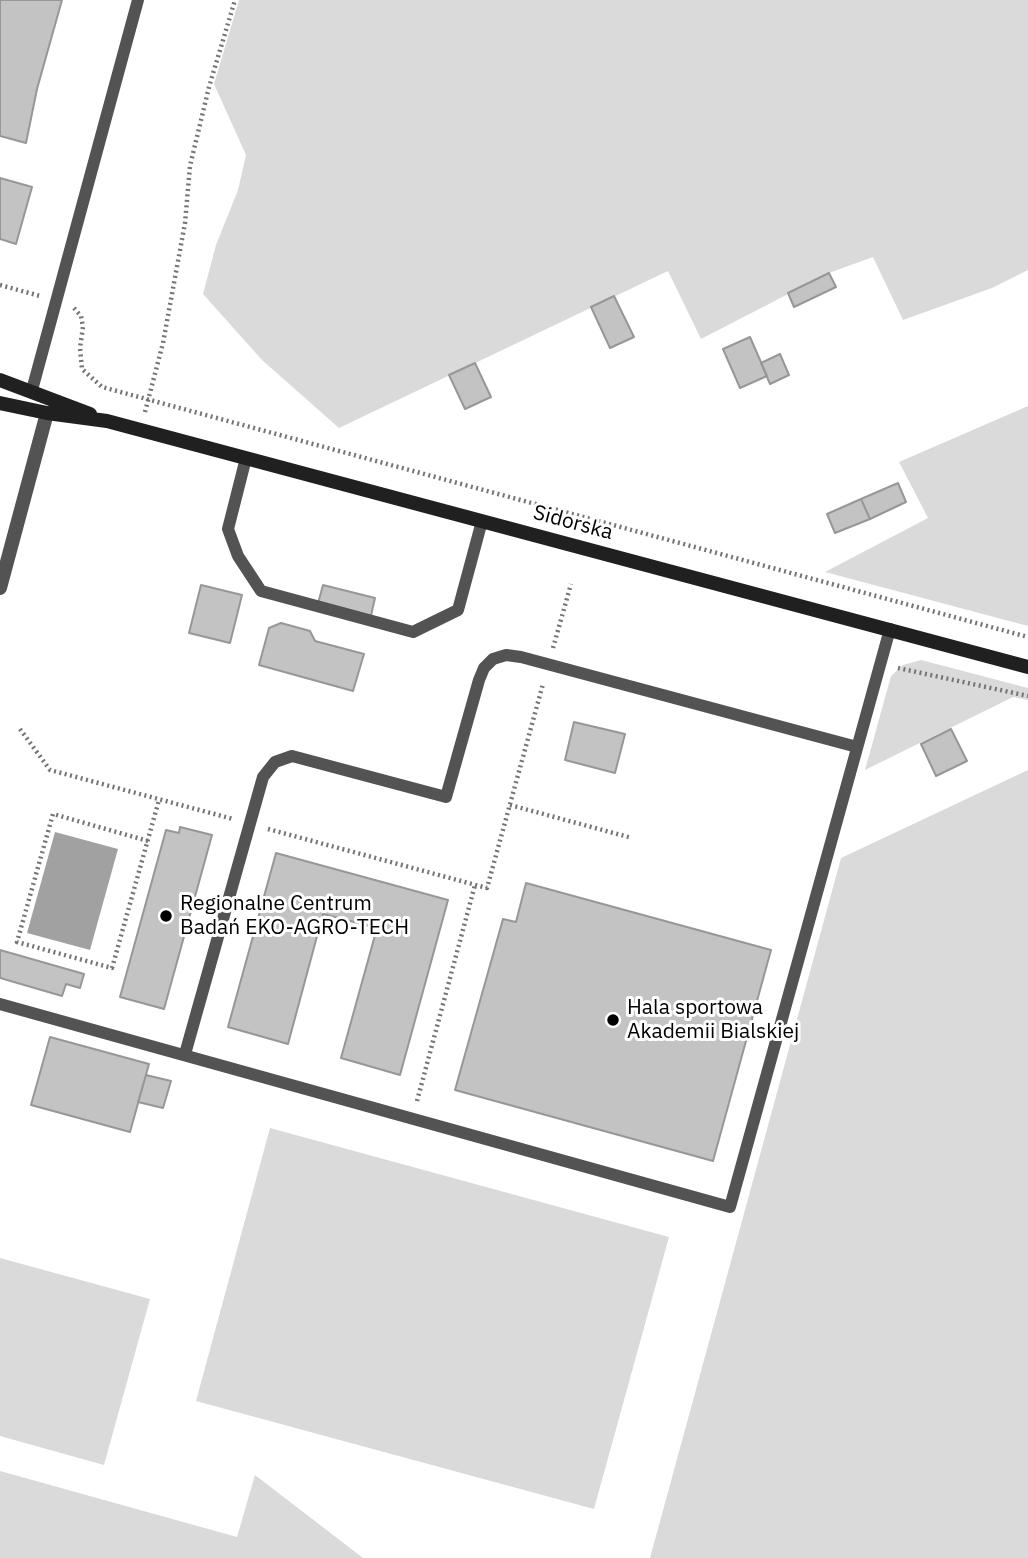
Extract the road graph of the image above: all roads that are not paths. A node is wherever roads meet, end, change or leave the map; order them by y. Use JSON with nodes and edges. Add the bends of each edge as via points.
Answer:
{"nodes":[{"id":1,"x":138,"y":0,"type":"edge"},
{"id":2,"x":0,"y":380,"type":"edge"},
{"id":3,"x":32,"y":390,"type":"junction"},
{"id":4,"x":51,"y":398,"type":"junction"},
{"id":5,"x":0,"y":403,"type":"edge"},
{"id":6,"x":27,"y":410,"type":"junction"},
{"id":7,"x":47,"y":414,"type":"junction"},
{"id":8,"x":107,"y":421,"type":"junction"},
{"id":9,"x":246,"y":458,"type":"junction"},
{"id":10,"x":482,"y":521,"type":"junction"},
{"id":11,"x":0,"y":587,"type":"edge"},
{"id":12,"x":890,"y":629,"type":"junction"},
{"id":13,"x":1028,"y":667,"type":"edge"},
{"id":14,"x":857,"y":747,"type":"junction"},
{"id":15,"x":0,"y":1004,"type":"edge"},
{"id":16,"x":185,"y":1054,"type":"junction"}],
"edges":[{"from":1,"to":3,"type":"lane"},
{"from":2,"to":3,"type":"street","name":"Sidorska"},
{"from":3,"to":4,"type":"street","name":"Sidorska"},
{"from":3,"to":6,"type":"street"},
{"from":4,"to":7,"type":"street"},
{"from":4,"to":8,"type":"street","name":"Sidorska"},
{"from":5,"to":6,"type":"street","name":"Sidorska"},
{"from":6,"to":7,"type":"street","name":"Sidorska"},
{"from":7,"to":8,"type":"street","name":"Sidorska"},
{"from":7,"to":11,"type":"street"},
{"from":8,"to":9,"type":"street","name":"Sidorska"},
{"from":9,"to":10,"type":"street","name":"Sidorska"},
{"from":9,"to":10,"type":"lane","via":[[228,529],[261,592],[413,632],[458,610]]},
{"from":10,"to":12,"type":"street","name":"Sidorska"},
{"from":12,"to":13,"type":"street","name":"Sidorska"},
{"from":12,"to":14,"type":"lane"},
{"from":14,"to":16,"type":"lane","via":[[506,655],[493,659],[484,668],[446,797],[292,757],[275,762],[263,778]]},
{"from":14,"to":16,"type":"lane","via":[[730,1207]]},
{"from":15,"to":16,"type":"lane"}]}
